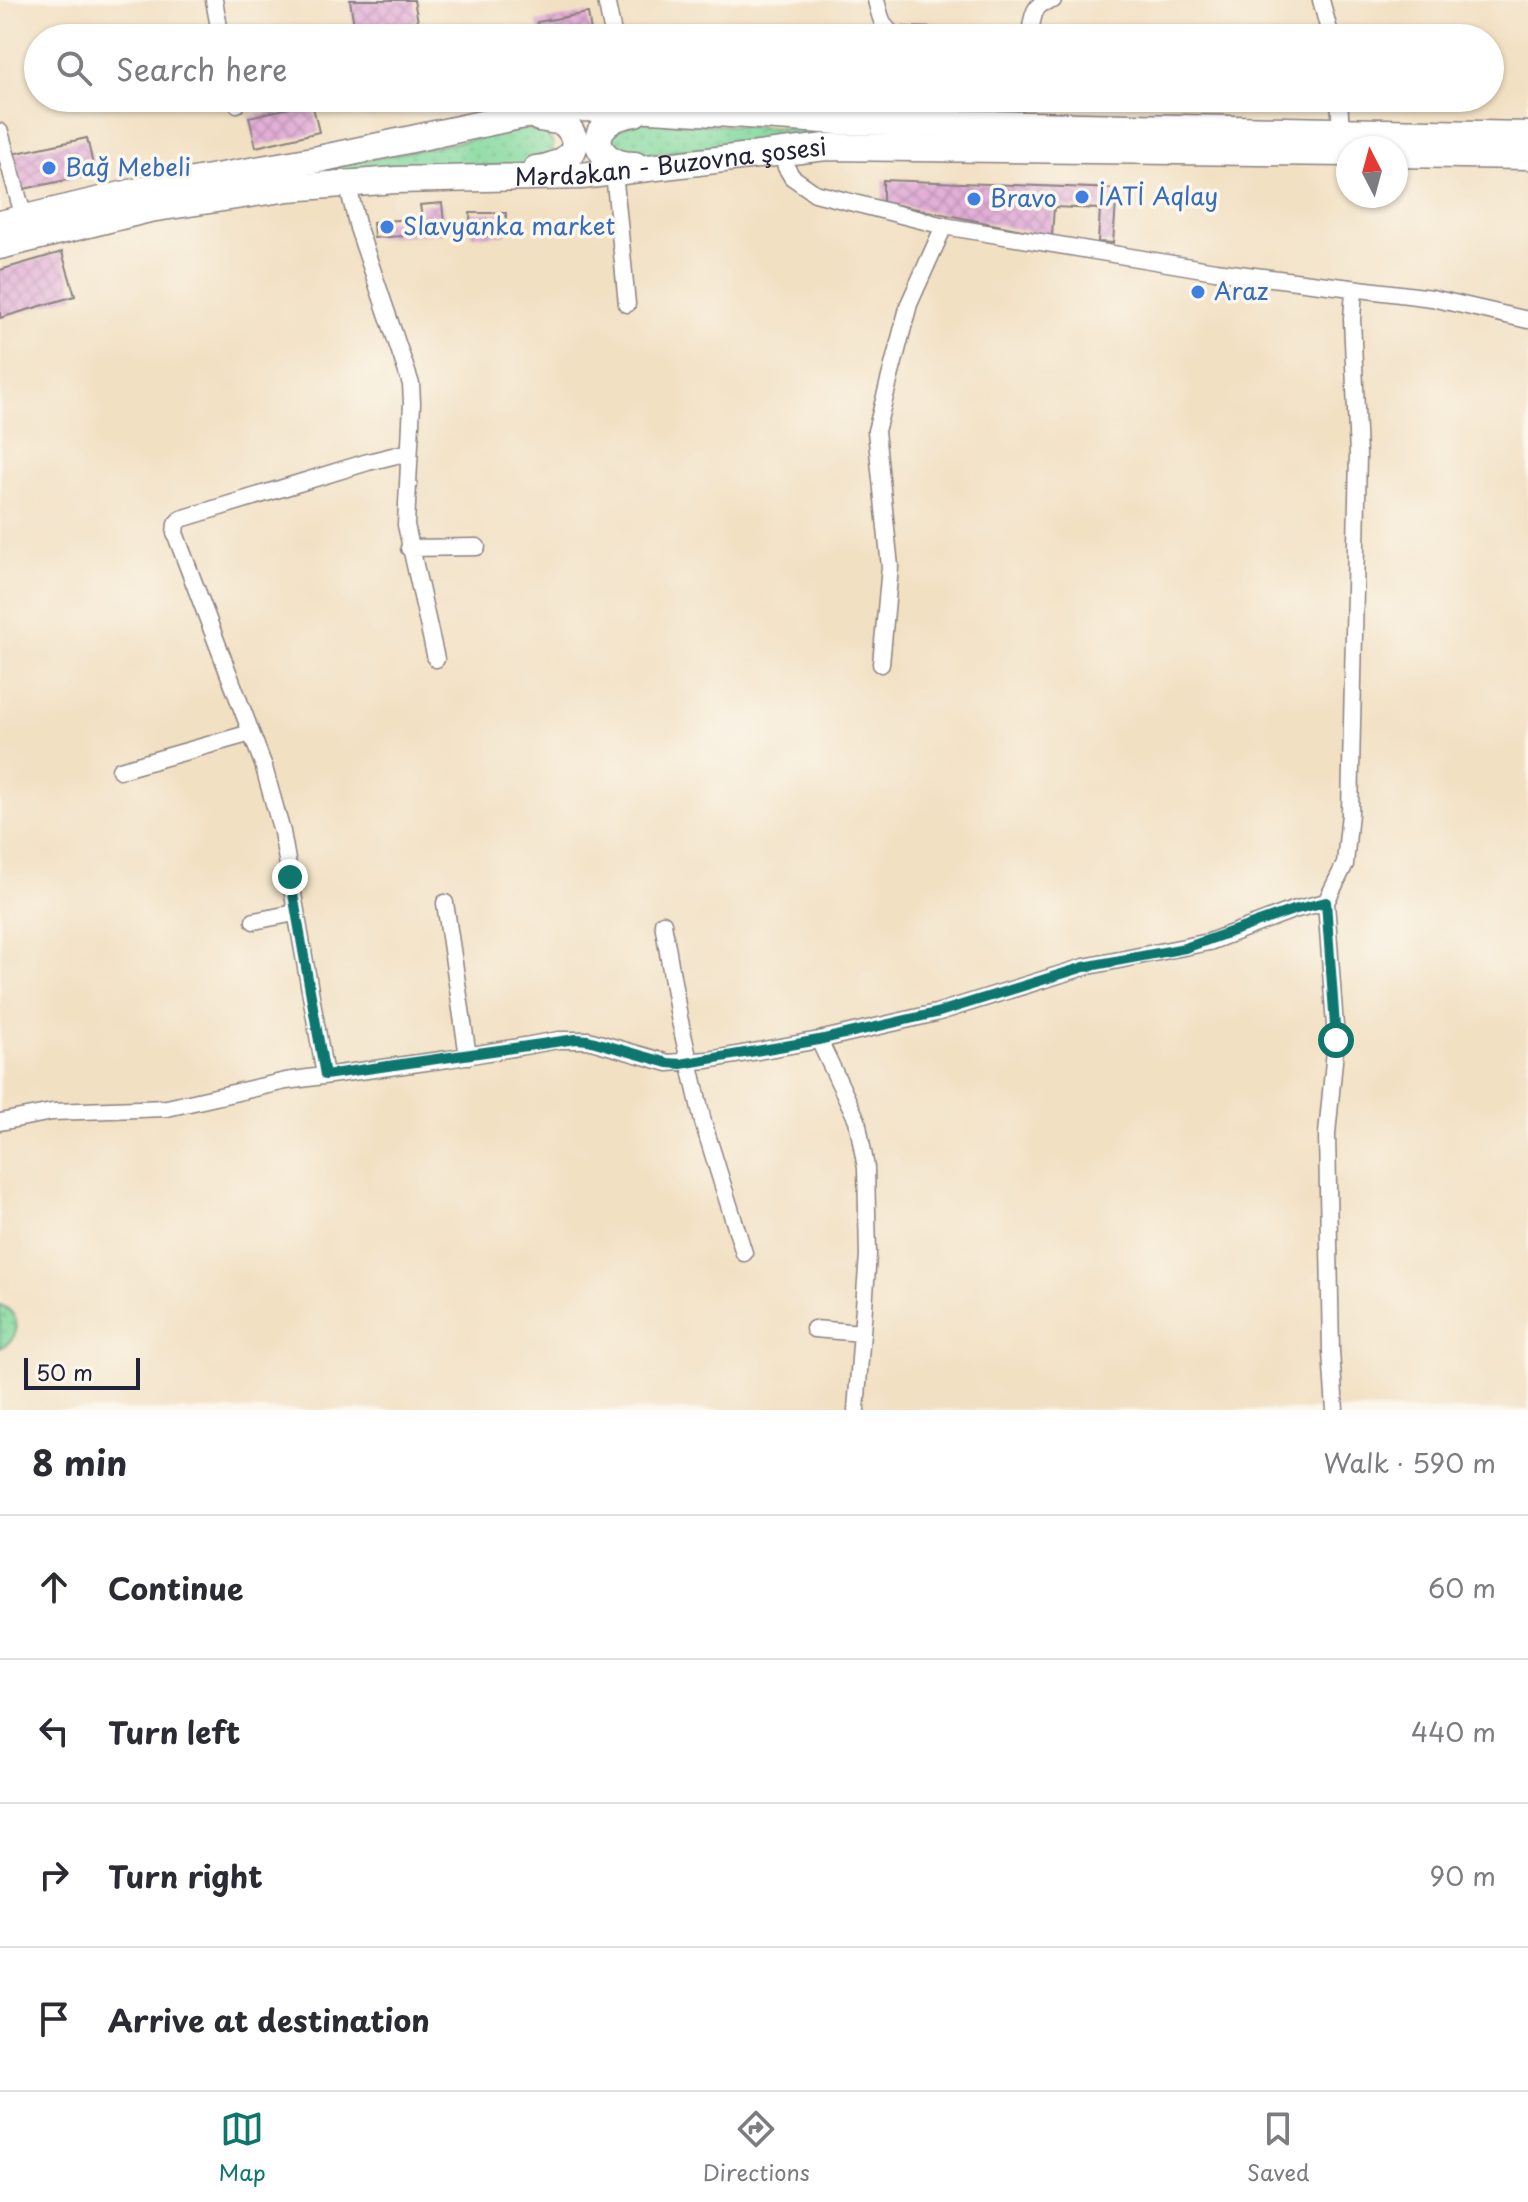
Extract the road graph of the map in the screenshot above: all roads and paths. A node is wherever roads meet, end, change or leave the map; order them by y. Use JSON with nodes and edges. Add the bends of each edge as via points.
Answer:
{"nodes":[{"id":1,"x":214,"y":0,"type":"edge"},
{"id":2,"x":606,"y":0,"type":"edge"},
{"id":3,"x":876,"y":0,"type":"edge"},
{"id":4,"x":1053,"y":0,"type":"edge"},
{"id":5,"x":1321,"y":0,"type":"edge"},
{"id":6,"x":218,"y":24,"type":"edge"},
{"id":7,"x":611,"y":24,"type":"edge"},
{"id":8,"x":883,"y":24,"type":"edge"},
{"id":9,"x":1032,"y":24,"type":"edge"},
{"id":10,"x":1327,"y":24,"type":"edge"},
{"id":11,"x":562,"y":112,"type":"edge"},
{"id":12,"x":612,"y":112,"type":"edge"},
{"id":13,"x":702,"y":112,"type":"edge"},
{"id":14,"x":1341,"y":112,"type":"edge"},
{"id":15,"x":519,"y":116,"type":"junction"},
{"id":16,"x":0,"y":132,"type":"edge"},
{"id":17,"x":1528,"y":135,"type":"edge"},
{"id":18,"x":1343,"y":136,"type":"edge"},
{"id":19,"x":1408,"y":140,"type":"edge"},
{"id":20,"x":1336,"y":143,"type":"edge"},
{"id":21,"x":1336,"y":143,"type":"edge"},
{"id":22,"x":782,"y":151,"type":"junction"},
{"id":23,"x":1408,"y":154,"type":"edge"},
{"id":24,"x":1528,"y":156,"type":"edge"},
{"id":25,"x":665,"y":166,"type":"junction"},
{"id":26,"x":614,"y":172,"type":"junction"},
{"id":27,"x":489,"y":176,"type":"junction"},
{"id":28,"x":347,"y":182,"type":"junction"},
{"id":29,"x":12,"y":221,"type":"edge"},
{"id":30,"x":944,"y":226,"type":"junction"},
{"id":31,"x":0,"y":246,"type":"edge"},
{"id":32,"x":1354,"y":290,"type":"junction"},
{"id":33,"x":627,"y":304,"type":"dead end"},
{"id":34,"x":1528,"y":320,"type":"edge"},
{"id":35,"x":409,"y":452,"type":"junction"},
{"id":36,"x":477,"y":547,"type":"dead end"},
{"id":37,"x":409,"y":548,"type":"junction"},
{"id":38,"x":436,"y":659,"type":"dead end"},
{"id":39,"x":881,"y":664,"type":"dead end"},
{"id":40,"x":251,"y":733,"type":"junction"},
{"id":41,"x":120,"y":770,"type":"dead end"},
{"id":42,"x":1326,"y":902,"type":"junction"},
{"id":43,"x":445,"y":903,"type":"dead end"},
{"id":44,"x":295,"y":913,"type":"junction"},
{"id":45,"x":254,"y":921,"type":"dead end"},
{"id":46,"x":663,"y":923,"type":"dead end"},
{"id":47,"x":819,"y":1040,"type":"junction"},
{"id":48,"x":468,"y":1056,"type":"junction"},
{"id":49,"x":689,"y":1063,"type":"junction"},
{"id":50,"x":325,"y":1075,"type":"junction"},
{"id":51,"x":0,"y":1122,"type":"edge"},
{"id":52,"x":744,"y":1253,"type":"dead end"},
{"id":53,"x":814,"y":1329,"type":"dead end"},
{"id":54,"x":862,"y":1333,"type":"junction"},
{"id":55,"x":856,"y":1410,"type":"edge"},
{"id":56,"x":1335,"y":1410,"type":"edge"}],
"edges":[{"from":1,"to":6,"type":"street"},
{"from":2,"to":7,"type":"street"},
{"from":3,"to":8,"type":"street"},
{"from":4,"to":9,"type":"street","via":[[1038,4]]},
{"from":5,"to":10,"type":"street"},
{"from":11,"to":15,"type":"main road"},
{"from":12,"to":25,"type":"main road","via":[[600,132],[607,158],[625,165]]},
{"from":13,"to":20,"type":"main road","name":"Mərdəkan - Buzovna şosesi"},
{"from":14,"to":18,"type":"street"},
{"from":15,"to":27,"type":"main road","via":[[563,122],[572,134],[573,150],[561,164]]},
{"from":15,"to":29,"type":"main road","via":[[136,191]]},
{"from":16,"to":29,"type":"street"},
{"from":17,"to":19,"type":"main road","name":"Mərdəkan - Buzovna şosesi"},
{"from":21,"to":22,"type":"main road","name":"Mərdəkan - Buzovna şosesi"},
{"from":22,"to":25,"type":"main road","name":"Mərdəkan - Buzovna şosesi"},
{"from":22,"to":30,"type":"street","via":[[792,177],[815,193]]},
{"from":23,"to":24,"type":"main road"},
{"from":25,"to":26,"type":"main road","name":"Mərdəkan - Buzovna şosesi"},
{"from":26,"to":27,"type":"main road","name":"Mərdəkan - Buzovna şosesi"},
{"from":26,"to":33,"type":"street"},
{"from":27,"to":28,"type":"main road","name":"Mərdəkan - Buzovna şosesi"},
{"from":28,"to":31,"type":"main road","name":"Mərdəkan - Buzovna şosesi","via":[[150,209]]},
{"from":28,"to":35,"type":"street","via":[[411,384]]},
{"from":30,"to":32,"type":"street"},
{"from":30,"to":39,"type":"street","via":[[909,304],[876,431],[890,567]]},
{"from":32,"to":34,"type":"street","via":[[1432,298]]},
{"from":32,"to":42,"type":"street","via":[[1358,455],[1350,813],[1345,864]]},
{"from":35,"to":37,"type":"street"},
{"from":35,"to":40,"type":"street","via":[[176,524],[176,541]]},
{"from":36,"to":37,"type":"street"},
{"from":37,"to":38,"type":"street"},
{"from":40,"to":41,"type":"street"},
{"from":40,"to":44,"type":"street","via":[[282,832]]},
{"from":42,"to":47,"type":"street","via":[[1197,945],[1084,967],[936,1013]]},
{"from":42,"to":56,"type":"street","via":[[1336,1040],[1327,1157]]},
{"from":43,"to":48,"type":"street"},
{"from":44,"to":45,"type":"street"},
{"from":44,"to":50,"type":"street"},
{"from":46,"to":49,"type":"street"},
{"from":47,"to":49,"type":"street"},
{"from":47,"to":54,"type":"street","via":[[857,1120],[863,1145],[868,1255]]},
{"from":48,"to":49,"type":"street","via":[[576,1039],[668,1063]]},
{"from":48,"to":50,"type":"street"},
{"from":49,"to":52,"type":"street"},
{"from":50,"to":51,"type":"street","via":[[167,1108],[52,1112]]},
{"from":53,"to":54,"type":"street"},
{"from":54,"to":55,"type":"street"}]}
